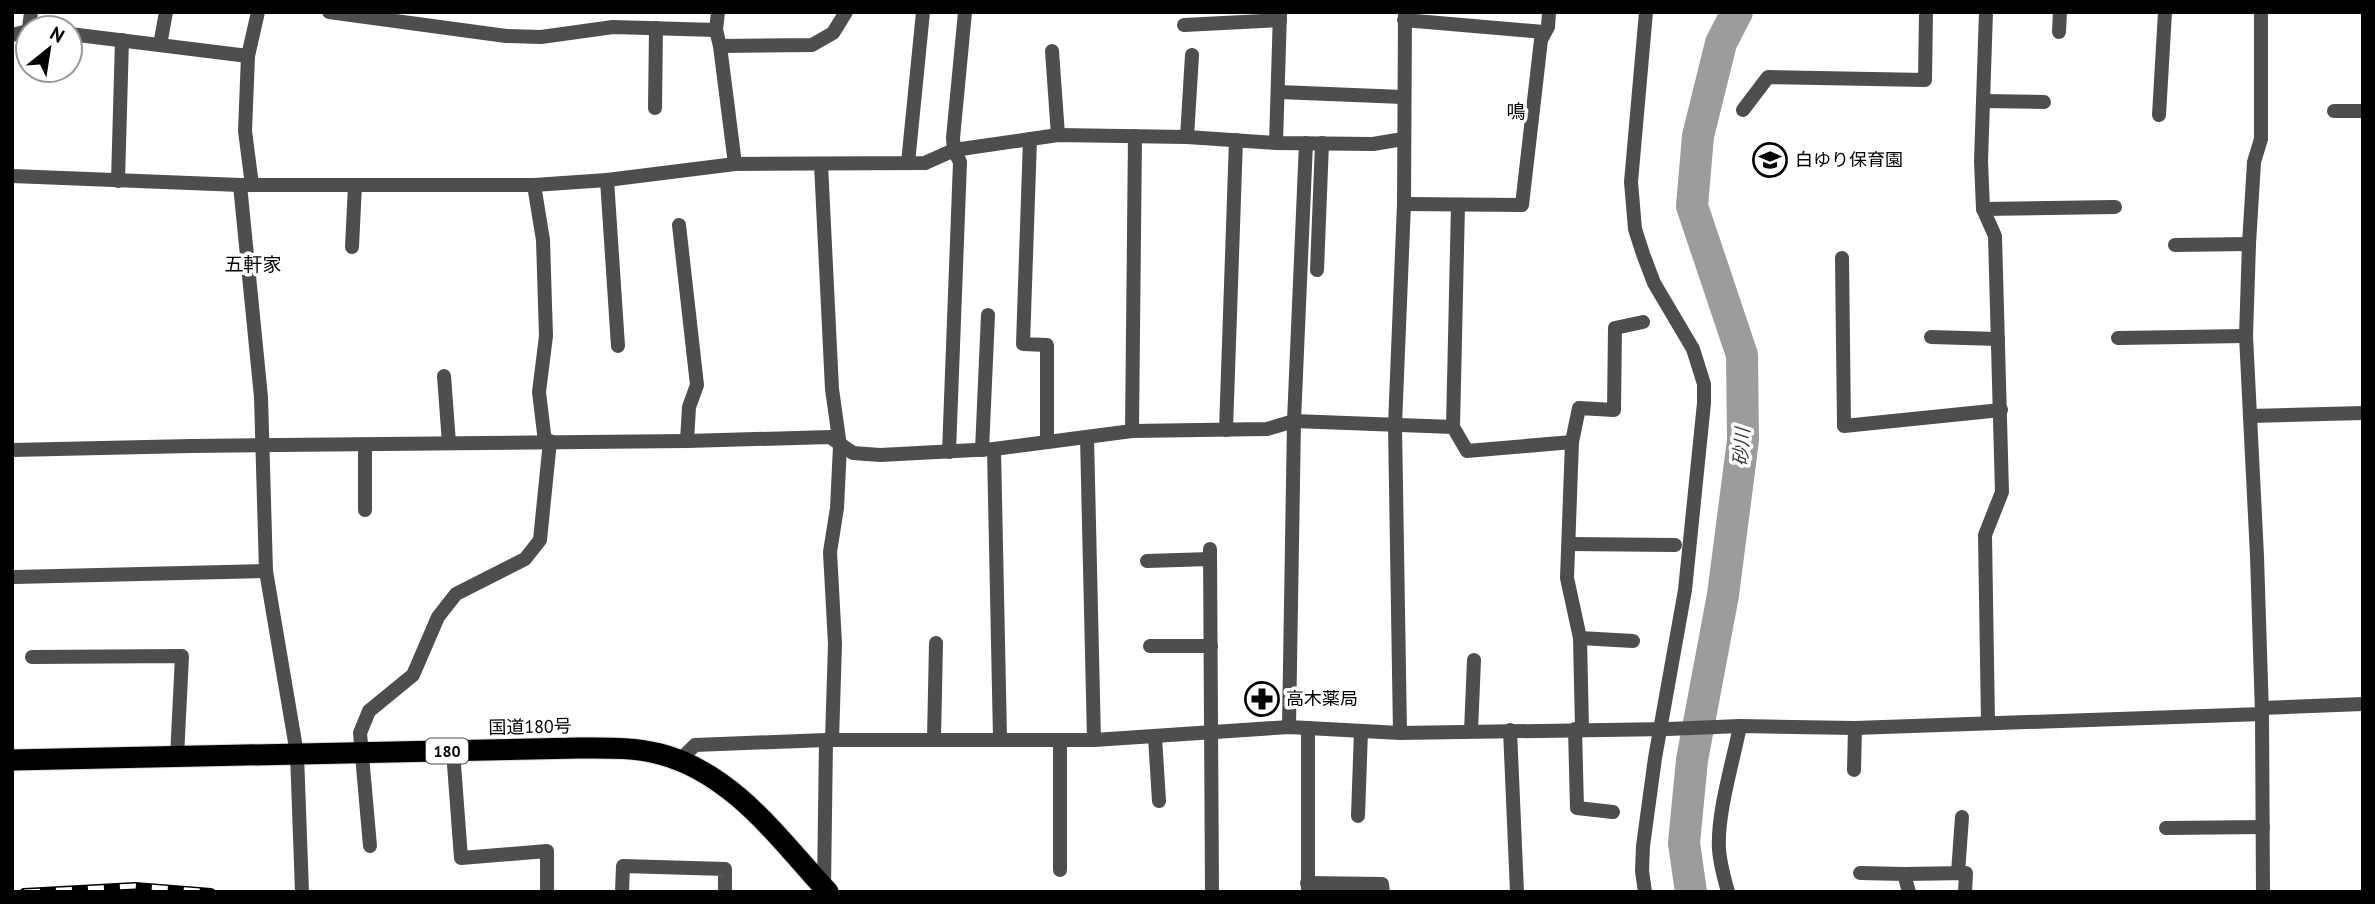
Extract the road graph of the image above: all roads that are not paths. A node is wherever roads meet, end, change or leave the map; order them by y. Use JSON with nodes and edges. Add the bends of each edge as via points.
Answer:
{"nodes":[{"id":1,"x":166,"y":12,"type":"edge"},
{"id":2,"x":258,"y":12,"type":"edge"},
{"id":3,"x":329,"y":12,"type":"edge"},
{"id":4,"x":718,"y":12,"type":"edge"},
{"id":5,"x":846,"y":12,"type":"edge"},
{"id":6,"x":923,"y":12,"type":"edge"},
{"id":7,"x":965,"y":12,"type":"edge"},
{"id":8,"x":1549,"y":12,"type":"edge"},
{"id":9,"x":1646,"y":12,"type":"edge"},
{"id":10,"x":1926,"y":12,"type":"edge"},
{"id":11,"x":1986,"y":12,"type":"edge"},
{"id":12,"x":2060,"y":12,"type":"edge"},
{"id":13,"x":2165,"y":12,"type":"edge"},
{"id":14,"x":2261,"y":12,"type":"edge"},
{"id":15,"x":1280,"y":16,"type":"edge"},
{"id":16,"x":1404,"y":16,"type":"edge"},
{"id":17,"x":1456,"y":18,"type":"edge"},
{"id":18,"x":1184,"y":25,"type":"dead end"},
{"id":19,"x":656,"y":27,"type":"junction"},
{"id":20,"x":716,"y":30,"type":"junction"},
{"id":21,"x":1544,"y":32,"type":"junction"},
{"id":22,"x":2059,"y":32,"type":"dead end"},
{"id":23,"x":84,"y":36,"type":"edge"},
{"id":24,"x":122,"y":40,"type":"junction"},
{"id":25,"x":160,"y":45,"type":"junction"},
{"id":26,"x":720,"y":46,"type":"junction"},
{"id":27,"x":1052,"y":51,"type":"dead end"},
{"id":28,"x":1192,"y":55,"type":"dead end"},
{"id":29,"x":248,"y":56,"type":"junction"},
{"id":30,"x":1279,"y":92,"type":"junction"},
{"id":31,"x":1404,"y":97,"type":"junction"},
{"id":32,"x":1983,"y":101,"type":"junction"},
{"id":33,"x":2044,"y":102,"type":"dead end"},
{"id":34,"x":655,"y":108,"type":"dead end"},
{"id":35,"x":1743,"y":110,"type":"dead end"},
{"id":36,"x":2334,"y":111,"type":"dead end"},
{"id":37,"x":2363,"y":111,"type":"edge"},
{"id":38,"x":2159,"y":114,"type":"dead end"},
{"id":39,"x":1058,"y":135,"type":"junction"},
{"id":40,"x":1135,"y":136,"type":"junction"},
{"id":41,"x":1187,"y":137,"type":"junction"},
{"id":42,"x":1030,"y":139,"type":"junction"},
{"id":43,"x":1403,"y":139,"type":"junction"},
{"id":44,"x":1236,"y":140,"type":"junction"},
{"id":45,"x":1276,"y":143,"type":"junction"},
{"id":46,"x":1306,"y":143,"type":"junction"},
{"id":47,"x":1322,"y":143,"type":"junction"},
{"id":48,"x":954,"y":150,"type":"junction"},
{"id":49,"x":908,"y":163,"type":"junction"},
{"id":50,"x":735,"y":164,"type":"junction"},
{"id":51,"x":821,"y":164,"type":"junction"},
{"id":52,"x":12,"y":176,"type":"edge"},
{"id":53,"x":607,"y":180,"type":"junction"},
{"id":54,"x":118,"y":181,"type":"junction"},
{"id":55,"x":246,"y":185,"type":"junction"},
{"id":56,"x":355,"y":185,"type":"junction"},
{"id":57,"x":534,"y":185,"type":"junction"},
{"id":58,"x":1404,"y":204,"type":"junction"},
{"id":59,"x":1458,"y":205,"type":"junction"},
{"id":60,"x":2115,"y":207,"type":"dead end"},
{"id":61,"x":1983,"y":209,"type":"junction"},
{"id":62,"x":679,"y":225,"type":"dead end"},
{"id":63,"x":2249,"y":244,"type":"junction"},
{"id":64,"x":2175,"y":245,"type":"dead end"},
{"id":65,"x":352,"y":247,"type":"dead end"},
{"id":66,"x":1842,"y":258,"type":"dead end"},
{"id":67,"x":1317,"y":270,"type":"dead end"},
{"id":68,"x":988,"y":315,"type":"dead end"},
{"id":69,"x":1643,"y":322,"type":"dead end"},
{"id":70,"x":2246,"y":336,"type":"junction"},
{"id":71,"x":1931,"y":337,"type":"dead end"},
{"id":72,"x":2118,"y":338,"type":"dead end"},
{"id":73,"x":1998,"y":339,"type":"junction"},
{"id":74,"x":618,"y":346,"type":"dead end"},
{"id":75,"x":443,"y":376,"type":"dead end"},
{"id":76,"x":2001,"y":411,"type":"junction"},
{"id":77,"x":2363,"y":413,"type":"edge"},
{"id":78,"x":2250,"y":416,"type":"junction"},
{"id":79,"x":1294,"y":421,"type":"junction"},
{"id":80,"x":1395,"y":425,"type":"junction"},
{"id":81,"x":1453,"y":427,"type":"junction"},
{"id":82,"x":1226,"y":430,"type":"junction"},
{"id":83,"x":1132,"y":431,"type":"junction"},
{"id":84,"x":1087,"y":437,"type":"junction"},
{"id":85,"x":547,"y":441,"type":"junction"},
{"id":86,"x":687,"y":441,"type":"junction"},
{"id":87,"x":1047,"y":442,"type":"junction"},
{"id":88,"x":1572,"y":442,"type":"junction"},
{"id":89,"x":449,"y":443,"type":"junction"},
{"id":90,"x":365,"y":445,"type":"junction"},
{"id":91,"x":261,"y":446,"type":"junction"},
{"id":92,"x":840,"y":446,"type":"junction"},
{"id":93,"x":12,"y":450,"type":"edge"},
{"id":94,"x":988,"y":450,"type":"junction"},
{"id":95,"x":949,"y":452,"type":"junction"},
{"id":96,"x":365,"y":510,"type":"dead end"},
{"id":97,"x":1569,"y":544,"type":"junction"},
{"id":98,"x":1675,"y":545,"type":"dead end"},
{"id":99,"x":1147,"y":561,"type":"dead end"},
{"id":100,"x":266,"y":571,"type":"junction"},
{"id":101,"x":15,"y":577,"type":"dead end"},
{"id":102,"x":1580,"y":638,"type":"junction"},
{"id":103,"x":1633,"y":641,"type":"dead end"},
{"id":104,"x":936,"y":643,"type":"dead end"},
{"id":105,"x":1150,"y":646,"type":"dead end"},
{"id":106,"x":1211,"y":646,"type":"junction"},
{"id":107,"x":32,"y":657,"type":"dead end"},
{"id":108,"x":1474,"y":660,"type":"dead end"},
{"id":109,"x":2363,"y":704,"type":"edge"},
{"id":110,"x":2262,"y":711,"type":"junction"},
{"id":111,"x":1988,"y":723,"type":"junction"},
{"id":112,"x":1735,"y":726,"type":"junction"},
{"id":113,"x":1289,"y":727,"type":"junction"},
{"id":114,"x":1308,"y":728,"type":"junction"},
{"id":115,"x":1855,"y":728,"type":"junction"},
{"id":116,"x":1579,"y":729,"type":"junction"},
{"id":117,"x":1664,"y":729,"type":"junction"},
{"id":118,"x":1510,"y":730,"type":"junction"},
{"id":119,"x":1212,"y":731,"type":"junction"},
{"id":120,"x":1361,"y":731,"type":"junction"},
{"id":121,"x":1471,"y":731,"type":"junction"},
{"id":122,"x":1399,"y":733,"type":"junction"},
{"id":123,"x":1155,"y":737,"type":"junction"},
{"id":124,"x":1000,"y":738,"type":"junction"},
{"id":125,"x":934,"y":739,"type":"junction"},
{"id":126,"x":829,"y":740,"type":"junction"},
{"id":127,"x":1060,"y":740,"type":"junction"},
{"id":128,"x":1094,"y":740,"type":"junction"},
{"id":129,"x":453,"y":751,"type":"junction"},
{"id":130,"x":361,"y":753,"type":"junction"},
{"id":131,"x":297,"y":754,"type":"junction"},
{"id":132,"x":177,"y":757,"type":"junction"},
{"id":133,"x":12,"y":760,"type":"edge"},
{"id":134,"x":680,"y":760,"type":"junction"},
{"id":135,"x":1854,"y":770,"type":"dead end"},
{"id":136,"x":1159,"y":801,"type":"dead end"},
{"id":137,"x":1614,"y":812,"type":"dead end"},
{"id":138,"x":1358,"y":816,"type":"dead end"},
{"id":139,"x":1962,"y":817,"type":"dead end"},
{"id":140,"x":2263,"y":827,"type":"junction"},
{"id":141,"x":2166,"y":828,"type":"dead end"},
{"id":142,"x":370,"y":846,"type":"dead end"},
{"id":143,"x":1060,"y":870,"type":"dead end"},
{"id":144,"x":1860,"y":873,"type":"dead end"},
{"id":145,"x":1958,"y":873,"type":"junction"},
{"id":146,"x":1904,"y":874,"type":"junction"},
{"id":147,"x":1307,"y":888,"type":"edge"},
{"id":148,"x":826,"y":890,"type":"edge"},
{"id":149,"x":302,"y":892,"type":"edge"},
{"id":150,"x":547,"y":892,"type":"edge"},
{"id":151,"x":622,"y":892,"type":"edge"},
{"id":152,"x":725,"y":892,"type":"edge"},
{"id":153,"x":1212,"y":892,"type":"edge"},
{"id":154,"x":1383,"y":892,"type":"edge"},
{"id":155,"x":1517,"y":892,"type":"edge"},
{"id":156,"x":1645,"y":892,"type":"edge"},
{"id":157,"x":1728,"y":892,"type":"edge"},
{"id":158,"x":1909,"y":892,"type":"edge"},
{"id":159,"x":1965,"y":892,"type":"edge"},
{"id":160,"x":2263,"y":892,"type":"edge"}],
"edges":[{"from":1,"to":25,"type":"street"},
{"from":2,"to":29,"type":"street"},
{"from":3,"to":19,"type":"street","via":[[506,36]]},
{"from":4,"to":20,"type":"street"},
{"from":5,"to":26,"type":"street","via":[[833,33],[811,45]]},
{"from":6,"to":49,"type":"street"},
{"from":7,"to":48,"type":"street"},
{"from":8,"to":21,"type":"street"},
{"from":9,"to":117,"type":"street","via":[[1631,182],[1635,229],[1654,283],[1696,357],[1704,384],[1685,590]]},
{"from":10,"to":35,"type":"street","via":[[1924,79],[1769,78]]},
{"from":11,"to":32,"type":"street"},
{"from":12,"to":22,"type":"street"},
{"from":13,"to":38,"type":"street"},
{"from":14,"to":63,"type":"street","via":[[2261,139]]},
{"from":15,"to":18,"type":"street"},
{"from":15,"to":30,"type":"street"},
{"from":16,"to":17,"type":"street"},
{"from":16,"to":31,"type":"street"},
{"from":17,"to":21,"type":"street"},
{"from":19,"to":20,"type":"street"},
{"from":19,"to":34,"type":"street"},
{"from":20,"to":26,"type":"street"},
{"from":21,"to":59,"type":"street","via":[[1522,205]]},
{"from":23,"to":24,"type":"street"},
{"from":24,"to":25,"type":"street"},
{"from":24,"to":54,"type":"street"},
{"from":25,"to":29,"type":"street"},
{"from":26,"to":50,"type":"street"},
{"from":27,"to":39,"type":"street"},
{"from":28,"to":41,"type":"street"},
{"from":29,"to":55,"type":"street"},
{"from":30,"to":31,"type":"street"},
{"from":30,"to":45,"type":"street"},
{"from":31,"to":43,"type":"street"},
{"from":32,"to":33,"type":"street"},
{"from":32,"to":61,"type":"street"},
{"from":36,"to":37,"type":"street"},
{"from":39,"to":40,"type":"street"},
{"from":39,"to":42,"type":"street"},
{"from":40,"to":41,"type":"street"},
{"from":40,"to":83,"type":"street"},
{"from":41,"to":44,"type":"street"},
{"from":42,"to":48,"type":"street"},
{"from":42,"to":87,"type":"street","via":[[1023,344],[1047,345]]},
{"from":43,"to":47,"type":"street","via":[[1373,144]]},
{"from":43,"to":58,"type":"street"},
{"from":44,"to":45,"type":"street"},
{"from":44,"to":82,"type":"street"},
{"from":45,"to":46,"type":"street"},
{"from":46,"to":47,"type":"street"},
{"from":46,"to":79,"type":"street"},
{"from":47,"to":67,"type":"street"},
{"from":48,"to":49,"type":"street","via":[[925,163]]},
{"from":48,"to":95,"type":"street","via":[[960,162]]},
{"from":49,"to":51,"type":"street"},
{"from":50,"to":51,"type":"street"},
{"from":50,"to":53,"type":"street"},
{"from":51,"to":92,"type":"street","via":[[832,388]]},
{"from":52,"to":54,"type":"street"},
{"from":53,"to":57,"type":"street"},
{"from":53,"to":74,"type":"street"},
{"from":54,"to":55,"type":"street"},
{"from":55,"to":56,"type":"street"},
{"from":55,"to":91,"type":"street"},
{"from":56,"to":57,"type":"street"},
{"from":56,"to":65,"type":"street"},
{"from":57,"to":85,"type":"street","via":[[543,240],[546,336],[539,392]]},
{"from":58,"to":59,"type":"street"},
{"from":58,"to":80,"type":"street"},
{"from":59,"to":81,"type":"street"},
{"from":60,"to":61,"type":"street"},
{"from":61,"to":73,"type":"street","via":[[1995,236]]},
{"from":62,"to":86,"type":"street","via":[[697,386],[689,407]]},
{"from":63,"to":64,"type":"street"},
{"from":63,"to":70,"type":"street"},
{"from":66,"to":76,"type":"street","via":[[1844,426]]},
{"from":68,"to":94,"type":"street"},
{"from":69,"to":88,"type":"street","via":[[1615,328],[1614,410],[1578,408]]},
{"from":70,"to":72,"type":"street"},
{"from":70,"to":78,"type":"street"},
{"from":71,"to":73,"type":"street"},
{"from":73,"to":76,"type":"street"},
{"from":75,"to":89,"type":"street"},
{"from":76,"to":111,"type":"street","via":[[2002,492],[1985,535]]},
{"from":77,"to":78,"type":"street"},
{"from":78,"to":110,"type":"street"},
{"from":79,"to":80,"type":"street"},
{"from":79,"to":82,"type":"street","via":[[1267,429]]},
{"from":79,"to":113,"type":"street"},
{"from":80,"to":81,"type":"street"},
{"from":80,"to":122,"type":"street"},
{"from":81,"to":88,"type":"street","via":[[1467,451]]},
{"from":82,"to":83,"type":"street"},
{"from":83,"to":84,"type":"street"},
{"from":84,"to":87,"type":"street"},
{"from":84,"to":128,"type":"street"},
{"from":85,"to":86,"type":"street"},
{"from":85,"to":89,"type":"street"},
{"from":85,"to":130,"type":"street","via":[[540,540],[525,559],[456,594],[438,617],[413,675],[369,711],[360,733]]},
{"from":86,"to":92,"type":"street","via":[[830,437]]},
{"from":87,"to":94,"type":"street"},
{"from":88,"to":97,"type":"street"},
{"from":89,"to":90,"type":"street"},
{"from":90,"to":91,"type":"street"},
{"from":90,"to":96,"type":"street"},
{"from":91,"to":93,"type":"street"},
{"from":91,"to":100,"type":"street"},
{"from":92,"to":95,"type":"street","via":[[853,453],[880,455]]},
{"from":92,"to":126,"type":"street","via":[[830,552],[835,644]]},
{"from":94,"to":95,"type":"street"},
{"from":94,"to":124,"type":"street"},
{"from":97,"to":98,"type":"street"},
{"from":97,"to":102,"type":"street","via":[[1567,578]]},
{"from":99,"to":106,"type":"street","via":[[1210,554]]},
{"from":100,"to":101,"type":"street"},
{"from":100,"to":131,"type":"street"},
{"from":102,"to":103,"type":"street"},
{"from":102,"to":116,"type":"street"},
{"from":104,"to":125,"type":"street"},
{"from":105,"to":106,"type":"street"},
{"from":106,"to":119,"type":"street"},
{"from":107,"to":132,"type":"street","via":[[182,656]]},
{"from":108,"to":121,"type":"street"},
{"from":109,"to":110,"type":"street"},
{"from":110,"to":111,"type":"street"},
{"from":110,"to":140,"type":"street"},
{"from":111,"to":115,"type":"street"},
{"from":112,"to":115,"type":"street"},
{"from":112,"to":117,"type":"street"},
{"from":112,"to":157,"type":"street","via":[[1719,848]]},
{"from":113,"to":114,"type":"street"},
{"from":113,"to":119,"type":"street"},
{"from":114,"to":120,"type":"street"},
{"from":114,"to":147,"type":"street"},
{"from":115,"to":135,"type":"street"},
{"from":116,"to":117,"type":"street"},
{"from":116,"to":118,"type":"street"},
{"from":116,"to":137,"type":"street","via":[[1577,808]]},
{"from":117,"to":156,"type":"street","via":[[1655,758],[1643,846]]},
{"from":118,"to":121,"type":"street"},
{"from":118,"to":155,"type":"street"},
{"from":119,"to":123,"type":"street"},
{"from":119,"to":153,"type":"street"},
{"from":120,"to":122,"type":"street"},
{"from":120,"to":138,"type":"street"},
{"from":121,"to":122,"type":"street"},
{"from":123,"to":128,"type":"street"},
{"from":123,"to":136,"type":"street"},
{"from":124,"to":125,"type":"street"},
{"from":124,"to":127,"type":"street"},
{"from":125,"to":126,"type":"street"},
{"from":126,"to":134,"type":"street","via":[[695,745]]},
{"from":126,"to":148,"type":"street"},
{"from":127,"to":128,"type":"street"},
{"from":127,"to":143,"type":"street"},
{"from":129,"to":130,"type":"highway","name":"国道180号","number":"180"},
{"from":129,"to":134,"type":"highway","name":"国道180号","number":"180","via":[[634,749]]},
{"from":129,"to":150,"type":"street","via":[[461,858],[547,851]]},
{"from":130,"to":131,"type":"highway","name":"国道180号","number":"180"},
{"from":130,"to":142,"type":"street"},
{"from":131,"to":132,"type":"highway","name":"国道180号","number":"180"},
{"from":131,"to":149,"type":"street"},
{"from":132,"to":133,"type":"highway","name":"国道180号","number":"180"},
{"from":134,"to":148,"type":"highway","name":"国道180号","number":"180","via":[[738,796]]},
{"from":139,"to":145,"type":"street"},
{"from":140,"to":141,"type":"street"},
{"from":140,"to":160,"type":"street"},
{"from":144,"to":146,"type":"street"},
{"from":145,"to":146,"type":"street"},
{"from":145,"to":159,"type":"street","via":[[1966,873]]},
{"from":146,"to":158,"type":"street"},
{"from":147,"to":154,"type":"street","via":[[1382,884]]},
{"from":151,"to":152,"type":"street","via":[[623,866],[725,869]]}]}
